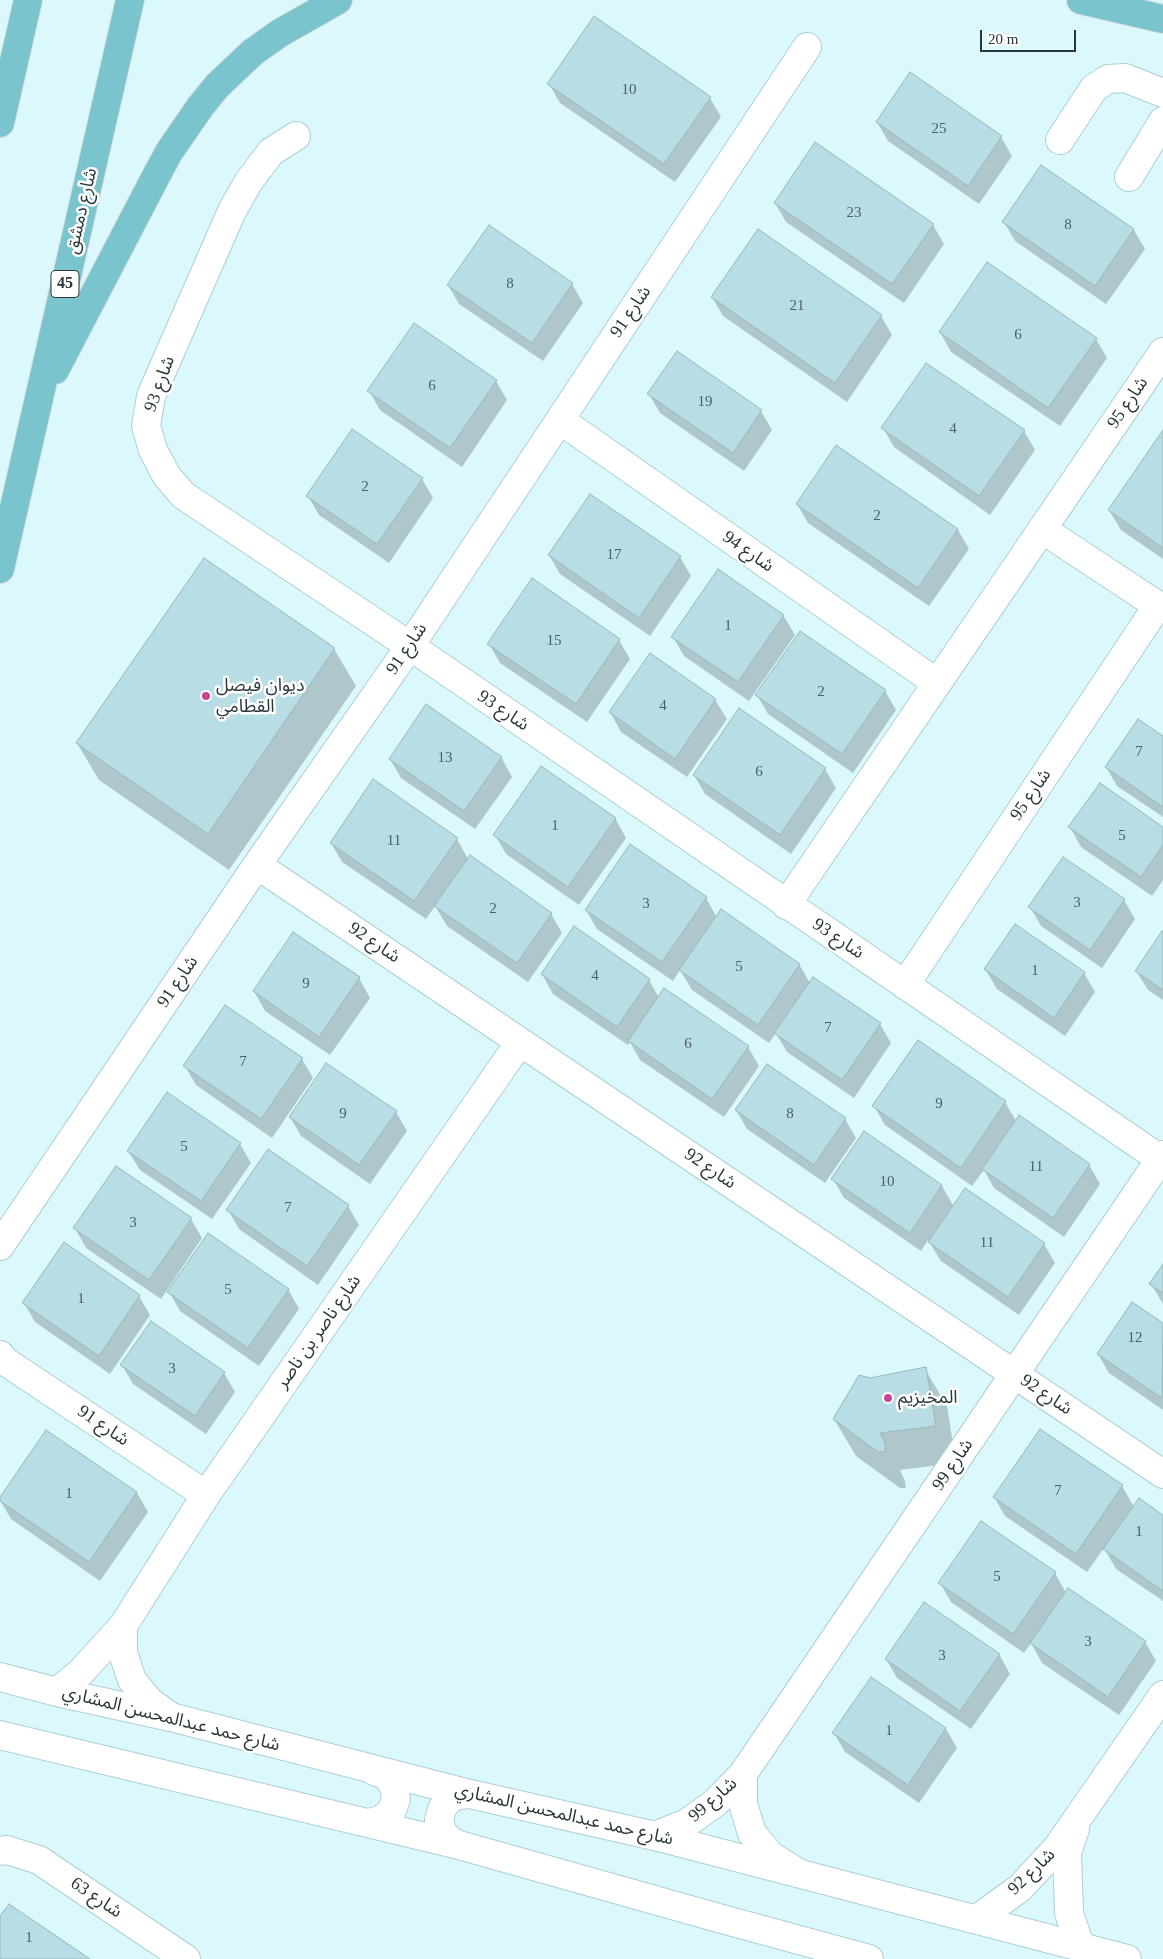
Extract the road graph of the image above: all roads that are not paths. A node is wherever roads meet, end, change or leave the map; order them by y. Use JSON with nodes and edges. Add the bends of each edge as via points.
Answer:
{"nodes":[{"id":1,"x":28,"y":0,"type":"edge"},
{"id":2,"x":130,"y":0,"type":"edge"},
{"id":3,"x":338,"y":0,"type":"edge"},
{"id":4,"x":1081,"y":0,"type":"edge"},
{"id":5,"x":1163,"y":19,"type":"edge"},
{"id":6,"x":807,"y":47,"type":"dead end"},
{"id":7,"x":1163,"y":93,"type":"edge"},
{"id":8,"x":1163,"y":121,"type":"edge"},
{"id":9,"x":0,"y":123,"type":"edge"},
{"id":10,"x":296,"y":136,"type":"dead end"},
{"id":11,"x":1060,"y":140,"type":"dead end"},
{"id":12,"x":1129,"y":177,"type":"dead end"},
{"id":13,"x":1163,"y":352,"type":"edge"},
{"id":14,"x":38,"y":405,"type":"junction"},
{"id":15,"x":560,"y":420,"type":"junction"},
{"id":16,"x":1042,"y":529,"type":"junction"},
{"id":17,"x":0,"y":569,"type":"edge"},
{"id":18,"x":1160,"y":607,"type":"edge"},
{"id":19,"x":410,"y":646,"type":"junction"},
{"id":20,"x":937,"y":683,"type":"junction"},
{"id":21,"x":257,"y":864,"type":"junction"},
{"id":22,"x":786,"y":905,"type":"junction"},
{"id":23,"x":905,"y":985,"type":"junction"},
{"id":24,"x":520,"y":1042,"type":"junction"},
{"id":25,"x":1162,"y":1158,"type":"edge"},
{"id":26,"x":0,"y":1246,"type":"edge"},
{"id":27,"x":0,"y":1355,"type":"edge"},
{"id":28,"x":1015,"y":1374,"type":"junction"},
{"id":29,"x":1163,"y":1474,"type":"edge"},
{"id":30,"x":206,"y":1495,"type":"junction"},
{"id":31,"x":123,"y":1626,"type":"junction"},
{"id":32,"x":0,"y":1677,"type":"edge"},
{"id":33,"x":56,"y":1692,"type":"junction"},
{"id":34,"x":1163,"y":1695,"type":"edge"},
{"id":35,"x":172,"y":1717,"type":"junction"},
{"id":36,"x":0,"y":1735,"type":"edge"},
{"id":37,"x":374,"y":1770,"type":"junction"},
{"id":38,"x":743,"y":1774,"type":"junction"},
{"id":39,"x":470,"y":1794,"type":"junction"},
{"id":40,"x":1079,"y":1818,"type":"junction"},
{"id":41,"x":368,"y":1822,"type":"junction"},
{"id":42,"x":655,"y":1836,"type":"junction"},
{"id":43,"x":459,"y":1845,"type":"junction"},
{"id":44,"x":0,"y":1851,"type":"edge"},
{"id":45,"x":798,"y":1872,"type":"junction"},
{"id":46,"x":977,"y":1919,"type":"junction"},
{"id":47,"x":1080,"y":1946,"type":"junction"},
{"id":48,"x":856,"y":1957,"type":"edge"},
{"id":49,"x":186,"y":1959,"type":"edge"},
{"id":50,"x":1127,"y":1959,"type":"edge"}],
"edges":[{"from":1,"to":9,"type":"main road"},
{"from":2,"to":14,"type":"main road","name":"شارع دمشق","number":"45"},
{"from":3,"to":14,"type":"main road","via":[[253,52],[200,107],[169,152]]},
{"from":4,"to":5,"type":"main road"},
{"from":6,"to":15,"type":"street","name":"شارع 91"},
{"from":7,"to":11,"type":"street","via":[[1125,78],[1108,79],[1094,88]]},
{"from":8,"to":12,"type":"street"},
{"from":10,"to":19,"type":"street","name":"شارع 93","via":[[272,152],[232,211],[152,396],[146,426],[153,450],[166,475],[183,495]]},
{"from":13,"to":16,"type":"street","name":"شارع 95"},
{"from":14,"to":17,"type":"main road","name":"شارع دمشق","number":"45"},
{"from":15,"to":19,"type":"street","name":"شارع 91"},
{"from":15,"to":20,"type":"street","name":"شارع 94"},
{"from":16,"to":18,"type":"street","name":"شارع 95"},
{"from":16,"to":20,"type":"street","name":"شارع 95"},
{"from":18,"to":23,"type":"street","name":"شارع 95"},
{"from":19,"to":21,"type":"street","name":"شارع 91"},
{"from":19,"to":22,"type":"street","name":"شارع 93"},
{"from":20,"to":22,"type":"street","name":"شارع 95"},
{"from":21,"to":24,"type":"street","name":"شارع 92"},
{"from":21,"to":26,"type":"street","name":"شارع 91"},
{"from":22,"to":23,"type":"street","name":"شارع 93"},
{"from":23,"to":25,"type":"street","name":"شارع 93"},
{"from":24,"to":28,"type":"street","name":"شارع 92"},
{"from":24,"to":30,"type":"street","name":"شارع ناصر بن ناصر"},
{"from":25,"to":28,"type":"street","name":"شارع 99"},
{"from":27,"to":30,"type":"street","name":"شارع 91"},
{"from":28,"to":29,"type":"street","name":"شارع 92"},
{"from":28,"to":38,"type":"street","name":"شارع 99"},
{"from":30,"to":31,"type":"street","name":"شارع ناصر بن ناصر"},
{"from":31,"to":33,"type":"street","name":"شارع ناصر بن ناصر","via":[[80,1672]]},
{"from":31,"to":35,"type":"street","via":[[123,1653],[132,1680],[149,1701]]},
{"from":32,"to":33,"type":"street","name":"شارع حمد عبدالمحسن المشاري"},
{"from":33,"to":35,"type":"street","name":"شارع حمد عبدالمحسن المشاري"},
{"from":34,"to":40,"type":"street","name":"شارع 92"},
{"from":35,"to":37,"type":"street","name":"شارع حمد عبدالمحسن المشاري"},
{"from":36,"to":41,"type":"street"},
{"from":37,"to":39,"type":"street","name":"شارع حمد عبدالمحسن المشاري"},
{"from":37,"to":41,"type":"street","via":[[387,1776],[394,1787],[396,1800],[391,1812],[381,1820]]},
{"from":38,"to":42,"type":"street","name":"شارع 99","via":[[715,1803],[687,1823]]},
{"from":38,"to":45,"type":"street","name":"شارع 99","via":[[743,1804],[752,1833],[771,1856]]},
{"from":39,"to":42,"type":"street","name":"شارع حمد عبدالمحسن المشاري"},
{"from":39,"to":43,"type":"street","via":[[448,1800],[439,1820],[449,1840]]},
{"from":40,"to":46,"type":"street","name":"شارع 92","via":[[1057,1848],[1020,1888]]},
{"from":40,"to":47,"type":"street","name":"شارع 92","via":[[1067,1853],[1069,1913]]},
{"from":41,"to":43,"type":"street"},
{"from":42,"to":45,"type":"street","name":"شارع حمد عبدالمحسن المشاري"},
{"from":43,"to":48,"type":"street"},
{"from":44,"to":49,"type":"street","name":"شارع 63","via":[[7,1850],[40,1860]]},
{"from":45,"to":46,"type":"street","name":"شارع حمد عبدالمحسن المشاري"},
{"from":46,"to":47,"type":"street","name":"شارع حمد عبدالمحسن المشاري"},
{"from":47,"to":50,"type":"street","name":"شارع حمد عبدالمحسن المشاري"}]}
